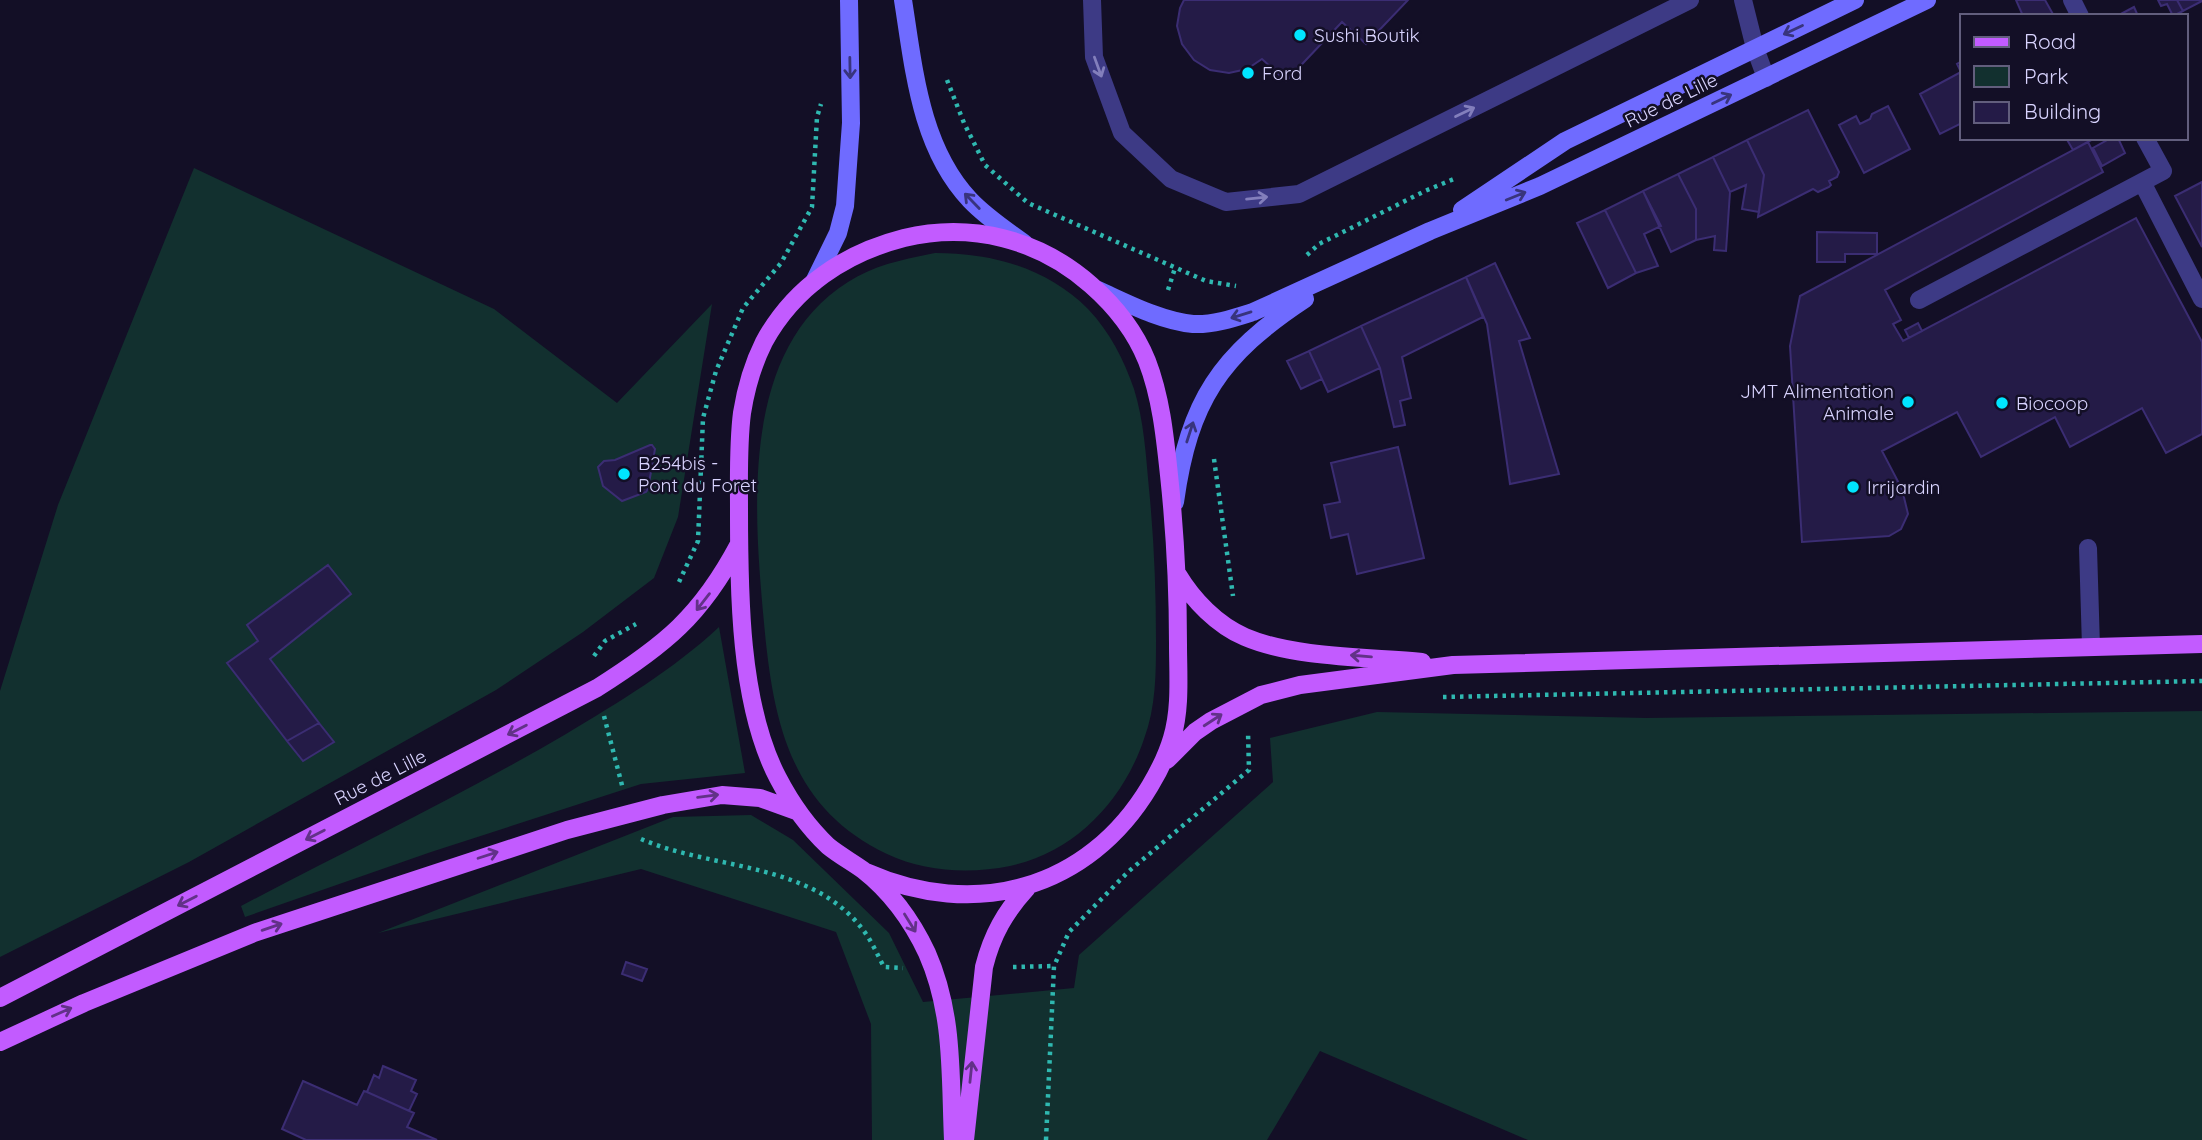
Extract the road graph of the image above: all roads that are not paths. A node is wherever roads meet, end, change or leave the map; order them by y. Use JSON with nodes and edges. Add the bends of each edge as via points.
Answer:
{"nodes":[{"id":1,"x":849,"y":0,"type":"edge"},
{"id":2,"x":902,"y":0,"type":"edge"},
{"id":3,"x":1092,"y":0,"type":"edge"},
{"id":4,"x":1690,"y":0,"type":"edge"},
{"id":5,"x":1743,"y":0,"type":"edge"},
{"id":6,"x":1855,"y":0,"type":"edge"},
{"id":7,"x":1927,"y":0,"type":"edge"},
{"id":8,"x":1755,"y":48,"type":"junction"},
{"id":9,"x":1766,"y":78,"type":"junction"},
{"id":10,"x":2147,"y":140,"type":"edge"},
{"id":11,"x":2142,"y":182,"type":"junction"},
{"id":12,"x":1430,"y":231,"type":"junction"},
{"id":13,"x":1025,"y":244,"type":"junction"},
{"id":14,"x":1349,"y":270,"type":"junction"},
{"id":15,"x":814,"y":282,"type":"junction"},
{"id":16,"x":1095,"y":289,"type":"junction"},
{"id":17,"x":2202,"y":299,"type":"edge"},
{"id":18,"x":1919,"y":300,"type":"dead end"},
{"id":19,"x":1173,"y":517,"type":"junction"},
{"id":20,"x":739,"y":544,"type":"junction"},
{"id":21,"x":2088,"y":548,"type":"dead end"},
{"id":22,"x":1178,"y":575,"type":"junction"},
{"id":23,"x":2202,"y":644,"type":"edge"},
{"id":24,"x":2091,"y":647,"type":"junction"},
{"id":25,"x":1453,"y":665,"type":"junction"},
{"id":26,"x":1162,"y":765,"type":"junction"},
{"id":27,"x":799,"y":812,"type":"junction"},
{"id":28,"x":866,"y":872,"type":"junction"},
{"id":29,"x":1027,"y":887,"type":"junction"},
{"id":30,"x":0,"y":998,"type":"edge"},
{"id":31,"x":0,"y":1042,"type":"edge"},
{"id":32,"x":953,"y":1140,"type":"edge"},
{"id":33,"x":965,"y":1140,"type":"edge"}],
"edges":[{"from":1,"to":15,"type":"main road","one_way":true,"via":[[851,123],[845,205],[838,233]]},
{"from":13,"to":2,"type":"main road","one_way":true,"via":[[971,201],[940,156],[923,112]]},
{"from":3,"to":4,"type":"lane","one_way":true,"via":[[1094,57],[1122,133],[1171,180],[1226,202],[1299,194]]},
{"from":5,"to":8,"type":"lane"},
{"from":6,"to":8,"type":"main road","name":"Rue de Lille","one_way":true},
{"from":7,"to":9,"type":"main road","name":"Rue de Lille"},
{"from":8,"to":9,"type":"lane"},
{"from":8,"to":12,"type":"main road","name":"Rue de Lille","via":[[1564,141]]},
{"from":12,"to":9,"type":"main road","name":"Rue de Lille","one_way":true,"via":[[1540,186]]},
{"from":10,"to":11,"type":"lane","via":[[2163,171]]},
{"from":11,"to":17,"type":"lane"},
{"from":11,"to":18,"type":"lane"},
{"from":12,"to":14,"type":"main road","name":"Rue de Lille"},
{"from":13,"to":15,"type":"main road","via":[[968,232],[914,236],[855,254]]},
{"from":13,"to":16,"type":"main road","via":[[1056,259]]},
{"from":14,"to":16,"type":"main road","name":"Rue de Lille","one_way":true,"via":[[1253,312],[1192,324]]},
{"from":19,"to":14,"type":"main road","name":"Rue de Lille","one_way":true,"via":[[1189,431],[1215,381],[1262,329]]},
{"from":15,"to":20,"type":"main road","via":[[771,332],[752,370],[739,451]]},
{"from":16,"to":19,"type":"main road","via":[[1136,336],[1152,373]]},
{"from":19,"to":22,"type":"main road"},
{"from":20,"to":27,"type":"main road","via":[[745,645],[758,727],[779,780]]},
{"from":20,"to":30,"type":"main road","name":"Rue de Lille","one_way":true,"via":[[722,578],[691,617],[651,652],[597,688]]},
{"from":21,"to":24,"type":"lane"},
{"from":25,"to":22,"type":"main road","one_way":true,"via":[[1314,652],[1245,637],[1202,606]]},
{"from":22,"to":26,"type":"main road","via":[[1178,707]]},
{"from":23,"to":24,"type":"main road"},
{"from":24,"to":25,"type":"main road"},
{"from":26,"to":25,"type":"main road","one_way":true,"via":[[1211,720],[1261,695],[1300,685]]},
{"from":26,"to":29,"type":"main road","via":[[1139,804],[1101,847]]},
{"from":27,"to":28,"type":"main road","via":[[831,848]]},
{"from":31,"to":27,"type":"main road","one_way":true,"via":[[254,933],[567,830],[722,794],[760,798]]},
{"from":28,"to":29,"type":"main road","via":[[891,883],[941,893],[970,895]]},
{"from":28,"to":32,"type":"main road","one_way":true,"via":[[899,906],[924,946],[944,998]]},
{"from":33,"to":29,"type":"main road","one_way":true,"via":[[984,967],[998,926]]}]}
